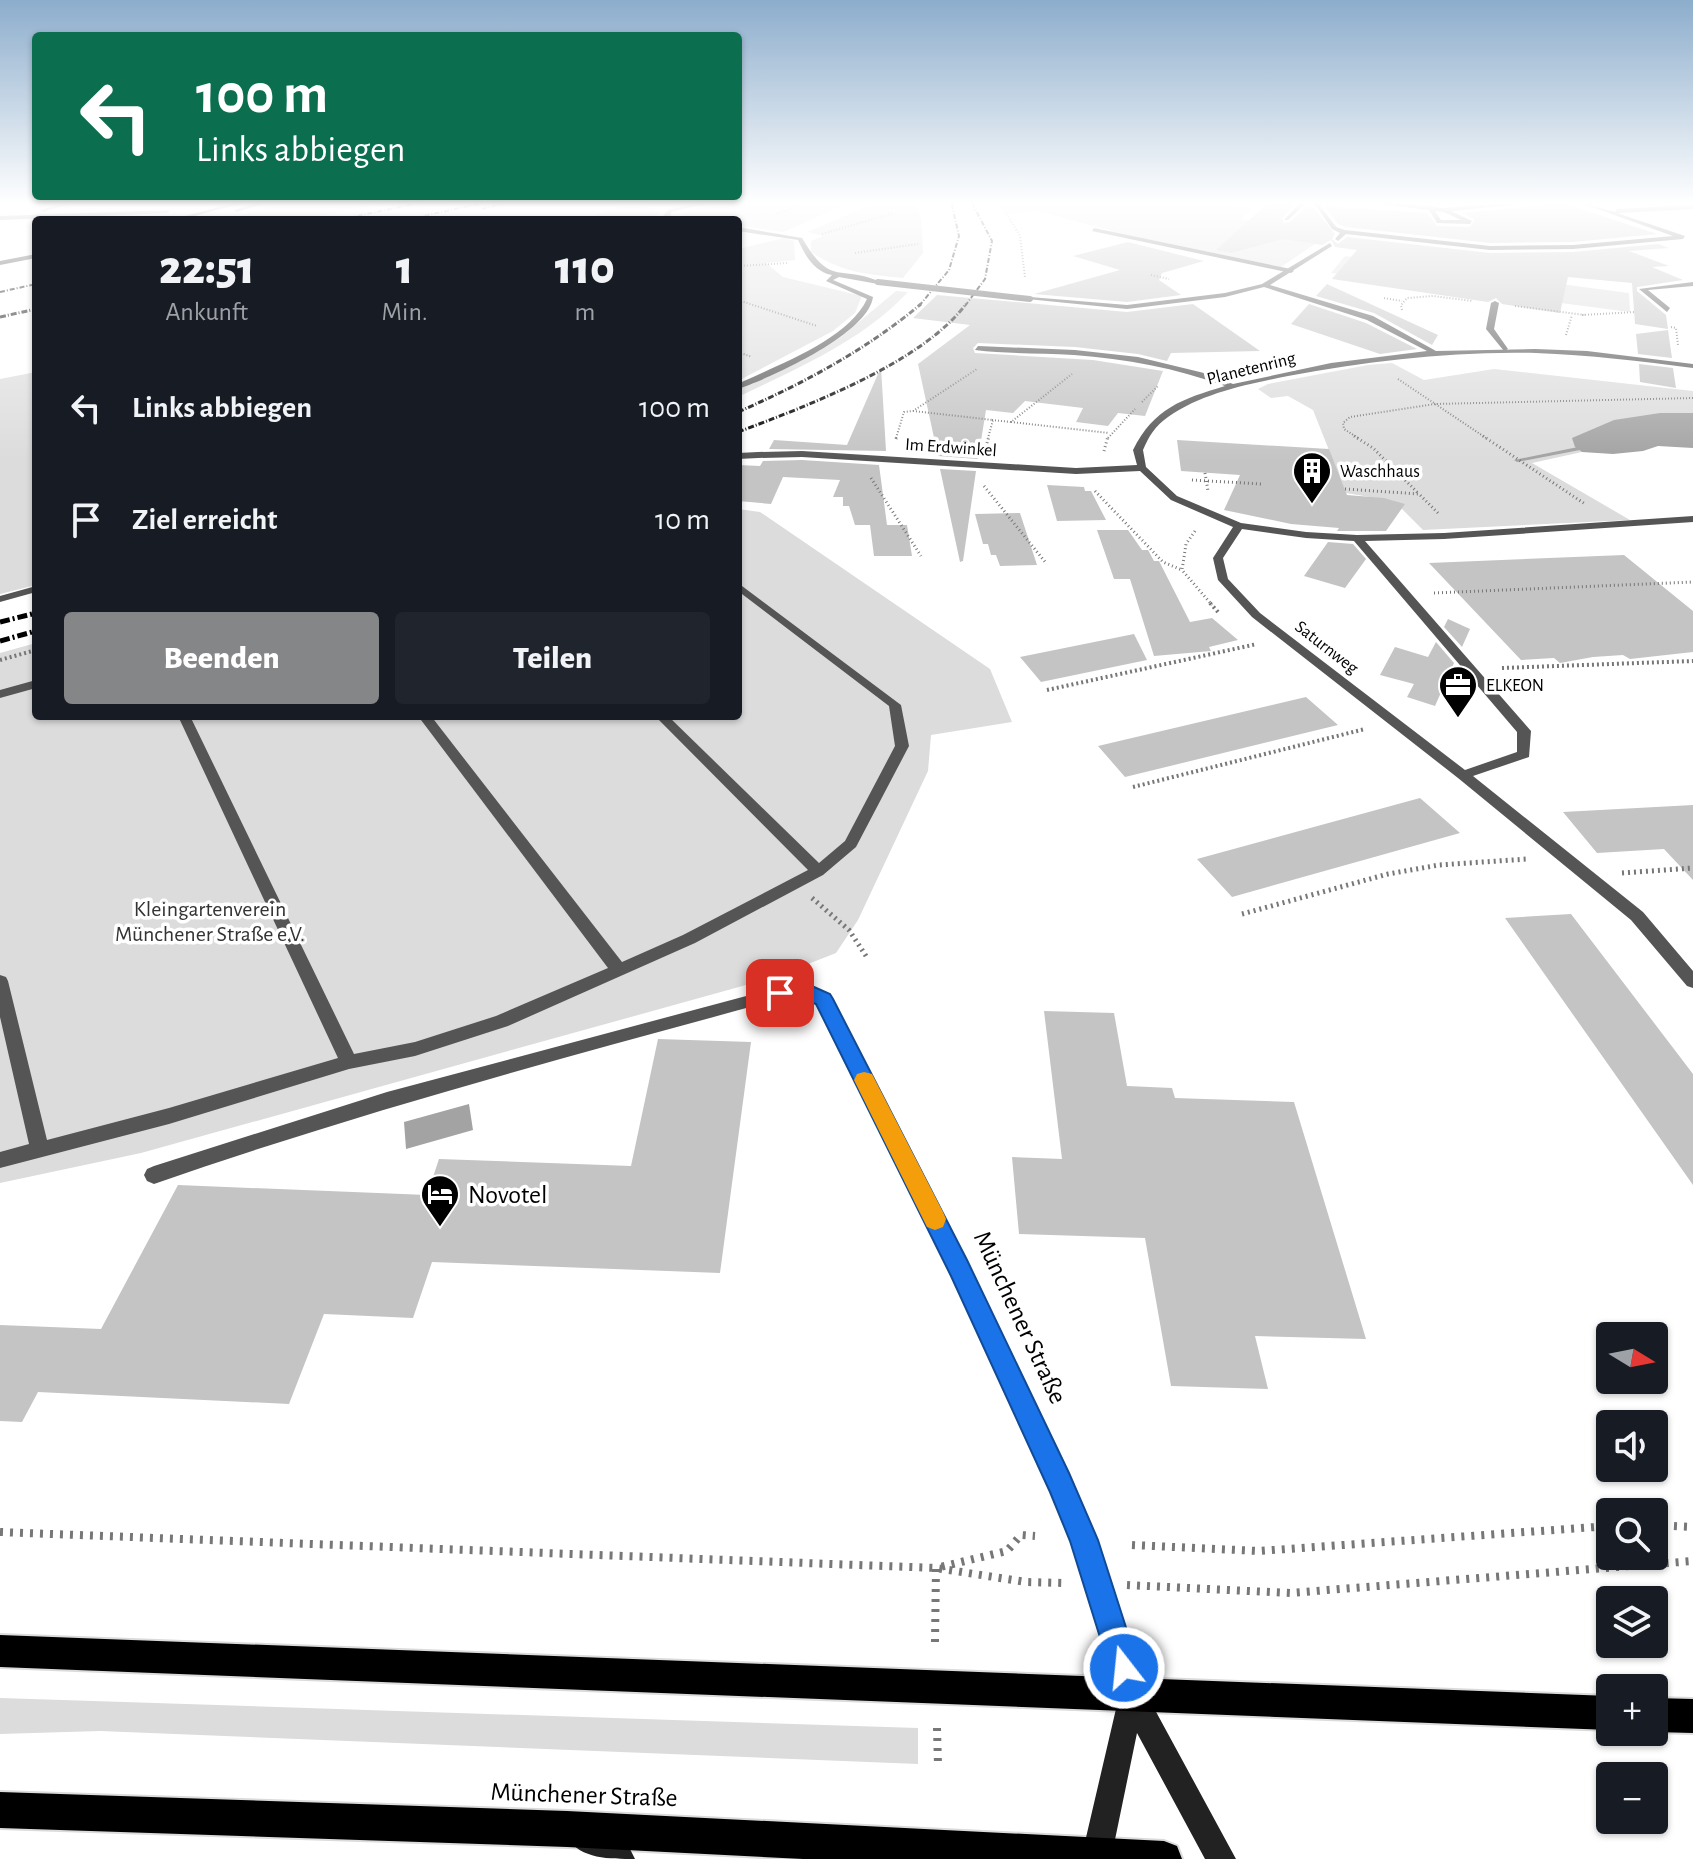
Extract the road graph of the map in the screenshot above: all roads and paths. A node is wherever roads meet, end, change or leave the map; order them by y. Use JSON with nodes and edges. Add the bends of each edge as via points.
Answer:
{"nodes":[{"id":1,"x":847,"y":288,"type":"edge"},
{"id":2,"x":929,"y":288,"type":"edge"},
{"id":3,"x":1250,"y":288,"type":"edge"},
{"id":4,"x":1274,"y":288,"type":"edge"},
{"id":5,"x":1655,"y":288,"type":"edge"},
{"id":6,"x":742,"y":301,"type":"edge"},
{"id":7,"x":1495,"y":304,"type":"junction"},
{"id":8,"x":1667,"y":310,"type":"joint"},
{"id":9,"x":1585,"y":315,"type":"junction"},
{"id":10,"x":1403,"y":316,"type":"dead end"},
{"id":11,"x":839,"y":332,"type":"junction"},
{"id":12,"x":978,"y":348,"type":"dead end"},
{"id":13,"x":996,"y":349,"type":"junction"},
{"id":14,"x":1504,"y":349,"type":"junction"},
{"id":15,"x":1432,"y":351,"type":"junction"},
{"id":16,"x":1564,"y":351,"type":"junction"},
{"id":17,"x":1082,"y":353,"type":"junction"},
{"id":18,"x":1369,"y":359,"type":"junction"},
{"id":19,"x":1693,"y":366,"type":"edge"},
{"id":20,"x":742,"y":385,"type":"edge"},
{"id":21,"x":1231,"y":386,"type":"junction"},
{"id":22,"x":1693,"y":398,"type":"edge"},
{"id":23,"x":1435,"y":404,"type":"junction"},
{"id":24,"x":913,"y":411,"type":"junction"},
{"id":25,"x":992,"y":420,"type":"junction"},
{"id":26,"x":1011,"y":422,"type":"junction"},
{"id":27,"x":1109,"y":433,"type":"dead end"},
{"id":28,"x":742,"y":456,"type":"edge"},
{"id":29,"x":884,"y":459,"type":"junction"},
{"id":30,"x":982,"y":466,"type":"junction"},
{"id":31,"x":1142,"y":468,"type":"junction"},
{"id":32,"x":1076,"y":471,"type":"junction"},
{"id":33,"x":1155,"y":480,"type":"junction"},
{"id":34,"x":1261,"y":484,"type":"dead end"},
{"id":35,"x":1345,"y":489,"type":"dead end"},
{"id":36,"x":1419,"y":494,"type":"junction"},
{"id":37,"x":1693,"y":519,"type":"edge"},
{"id":38,"x":1239,"y":526,"type":"junction"},
{"id":39,"x":1620,"y":526,"type":"junction"},
{"id":40,"x":1444,"y":536,"type":"junction"},
{"id":41,"x":1357,"y":538,"type":"junction"},
{"id":42,"x":921,"y":556,"type":"dead end"},
{"id":43,"x":1046,"y":563,"type":"dead end"},
{"id":44,"x":1182,"y":570,"type":"dead end"},
{"id":45,"x":1693,"y":582,"type":"edge"},
{"id":46,"x":742,"y":589,"type":"edge"},
{"id":47,"x":32,"y":590,"type":"edge"},
{"id":48,"x":1404,"y":594,"type":"junction"},
{"id":49,"x":0,"y":599,"type":"edge"},
{"id":50,"x":1285,"y":637,"type":"junction"},
{"id":51,"x":32,"y":651,"type":"edge"},
{"id":52,"x":0,"y":660,"type":"edge"},
{"id":53,"x":1693,"y":661,"type":"edge"},
{"id":54,"x":1471,"y":670,"type":"junction"},
{"id":55,"x":32,"y":685,"type":"edge"},
{"id":56,"x":1047,"y":690,"type":"dead end"},
{"id":57,"x":0,"y":694,"type":"edge"},
{"id":58,"x":186,"y":720,"type":"edge"},
{"id":59,"x":427,"y":720,"type":"edge"},
{"id":60,"x":665,"y":720,"type":"edge"},
{"id":61,"x":1394,"y":722,"type":"junction"},
{"id":62,"x":1463,"y":775,"type":"junction"},
{"id":63,"x":1133,"y":787,"type":"dead end"},
{"id":64,"x":1564,"y":857,"type":"junction"},
{"id":65,"x":1693,"y":868,"type":"edge"},
{"id":66,"x":818,"y":871,"type":"junction"},
{"id":67,"x":1586,"y":875,"type":"junction"},
{"id":68,"x":795,"y":883,"type":"junction"},
{"id":69,"x":1242,"y":914,"type":"dead end"},
{"id":70,"x":868,"y":959,"type":"dead end"},
{"id":71,"x":618,"y":969,"type":"junction"},
{"id":72,"x":0,"y":981,"type":"edge"},
{"id":73,"x":1693,"y":982,"type":"edge"},
{"id":74,"x":349,"y":1062,"type":"junction"},
{"id":75,"x":40,"y":1150,"type":"junction"},
{"id":76,"x":0,"y":1160,"type":"edge"},
{"id":77,"x":154,"y":1175,"type":"dead end"},
{"id":78,"x":1668,"y":1526,"type":"edge"},
{"id":79,"x":1596,"y":1527,"type":"edge"},
{"id":80,"x":1693,"y":1527,"type":"edge"},
{"id":81,"x":0,"y":1532,"type":"edge"},
{"id":82,"x":1035,"y":1536,"type":"dead end"},
{"id":83,"x":1132,"y":1545,"type":"dead end"},
{"id":84,"x":1693,"y":1561,"type":"edge"},
{"id":85,"x":936,"y":1568,"type":"junction"},
{"id":86,"x":1099,"y":1584,"type":"junction"},
{"id":87,"x":935,"y":1642,"type":"dead end"},
{"id":88,"x":0,"y":1651,"type":"edge"},
{"id":89,"x":1132,"y":1696,"type":"junction"},
{"id":90,"x":1596,"y":1713,"type":"edge"},
{"id":91,"x":1668,"y":1715,"type":"edge"},
{"id":92,"x":1693,"y":1716,"type":"edge"},
{"id":93,"x":937,"y":1728,"type":"dead end"},
{"id":94,"x":938,"y":1765,"type":"dead end"},
{"id":95,"x":0,"y":1810,"type":"edge"},
{"id":96,"x":567,"y":1829,"type":"junction"},
{"id":97,"x":1097,"y":1857,"type":"edge"},
{"id":98,"x":620,"y":1859,"type":"edge"},
{"id":99,"x":1164,"y":1859,"type":"edge"},
{"id":100,"x":1221,"y":1859,"type":"edge"}],
"edges":[{"from":1,"to":11,"type":"street","via":[[871,298],[866,310]]},
{"from":2,"to":3,"type":"street","bridge":true,"via":[[1109,307],[1157,306]]},
{"from":4,"to":15,"type":"street","via":[[1370,318]]},
{"from":5,"to":8,"type":"street","via":[[1642,289]]},
{"from":6,"to":11,"type":"path"},
{"from":7,"to":9,"type":"path"},
{"from":7,"to":10,"type":"path","via":[[1407,298],[1401,305]]},
{"from":7,"to":14,"type":"street","via":[[1490,329]]},
{"from":8,"to":9,"type":"path"},
{"from":9,"to":16,"type":"path","via":[[1570,316]]},
{"from":11,"to":20,"type":"street"},
{"from":12,"to":13,"type":"street"},
{"from":13,"to":17,"type":"street"},
{"from":13,"to":24,"type":"path","via":[[987,363]]},
{"from":14,"to":15,"type":"street","name":"Planetenring"},
{"from":14,"to":16,"type":"street","name":"Planetenring"},
{"from":15,"to":18,"type":"street","name":"Planetenring"},
{"from":16,"to":19,"type":"street","name":"Planetenring"},
{"from":17,"to":21,"type":"street","via":[[1149,360]]},
{"from":17,"to":26,"type":"path","via":[[1079,368]]},
{"from":18,"to":21,"type":"street","name":"Planetenring"},
{"from":18,"to":23,"type":"path"},
{"from":21,"to":31,"type":"street","name":"Planetenring","via":[[1152,424],[1138,450]]},
{"from":22,"to":23,"type":"path"},
{"from":23,"to":36,"type":"path","via":[[1350,417],[1343,423]]},
{"from":23,"to":39,"type":"path"},
{"from":24,"to":25,"type":"path"},
{"from":24,"to":29,"type":"path","via":[[904,412]]},
{"from":25,"to":26,"type":"path"},
{"from":25,"to":30,"type":"path"},
{"from":26,"to":27,"type":"path"},
{"from":28,"to":29,"type":"street","name":"Im Erdwinkel"},
{"from":29,"to":30,"type":"street","name":"Im Erdwinkel"},
{"from":29,"to":42,"type":"path","via":[[870,476]]},
{"from":30,"to":32,"type":"street","name":"Im Erdwinkel"},
{"from":30,"to":43,"type":"path","via":[[980,482]]},
{"from":31,"to":32,"type":"street","name":"Im Erdwinkel"},
{"from":31,"to":33,"type":"street"},
{"from":32,"to":44,"type":"path","via":[[1078,484],[1088,484],[1163,562]]},
{"from":33,"to":34,"type":"path"},
{"from":33,"to":38,"type":"street","via":[[1174,498]]},
{"from":35,"to":36,"type":"path"},
{"from":36,"to":40,"type":"path","via":[[1442,517]]},
{"from":37,"to":39,"type":"street"},
{"from":38,"to":41,"type":"street"},
{"from":38,"to":50,"type":"street","name":"Saturnweg","via":[[1218,558],[1223,580]]},
{"from":39,"to":40,"type":"street"},
{"from":40,"to":41,"type":"street"},
{"from":41,"to":48,"type":"street"},
{"from":45,"to":48,"type":"path"},
{"from":46,"to":66,"type":"street","via":[[895,705],[902,746],[851,844]]},
{"from":47,"to":49,"type":"street"},
{"from":48,"to":54,"type":"street"},
{"from":50,"to":56,"type":"path"},
{"from":50,"to":61,"type":"street","name":"Saturnweg"},
{"from":51,"to":52,"type":"path"},
{"from":53,"to":54,"type":"path"},
{"from":54,"to":62,"type":"street","via":[[1524,731],[1524,754]]},
{"from":55,"to":57,"type":"street"},
{"from":58,"to":74,"type":"street"},
{"from":59,"to":71,"type":"street"},
{"from":60,"to":66,"type":"street"},
{"from":61,"to":62,"type":"street","name":"Saturnweg"},
{"from":61,"to":63,"type":"path"},
{"from":62,"to":64,"type":"street","name":"Saturnweg"},
{"from":64,"to":67,"type":"street","name":"Saturnweg"},
{"from":64,"to":69,"type":"path","via":[[1439,865],[1388,874]]},
{"from":65,"to":67,"type":"path"},
{"from":66,"to":68,"type":"street"},
{"from":67,"to":73,"type":"street","name":"Saturnweg","via":[[1637,916]]},
{"from":68,"to":70,"type":"path","via":[[849,930]]},
{"from":68,"to":71,"type":"street","via":[[689,939]]},
{"from":71,"to":74,"type":"street","via":[[502,1021],[415,1049]]},
{"from":72,"to":75,"type":"street"},
{"from":74,"to":75,"type":"street"},
{"from":75,"to":76,"type":"street"},
{"from":77,"to":86,"type":"street","name":"Münchener Straße","via":[[271,1133],[805,990],[823,999],[959,1268],[1060,1483]]},
{"from":78,"to":80,"type":"path"},
{"from":79,"to":83,"type":"path","via":[[1259,1551]]},
{"from":81,"to":85,"type":"path"},
{"from":82,"to":85,"type":"path","via":[[1021,1535],[1007,1551]]},
{"from":84,"to":86,"type":"path","via":[[1290,1593]]},
{"from":85,"to":86,"type":"path","via":[[1026,1582]]},
{"from":85,"to":87,"type":"path"},
{"from":86,"to":89,"type":"street","name":"Münchener Straße"},
{"from":88,"to":89,"type":"main road"},
{"from":89,"to":90,"type":"main road"},
{"from":89,"to":97,"type":"main road"},
{"from":89,"to":100,"type":"main road"},
{"from":91,"to":92,"type":"main road"},
{"from":93,"to":94,"type":"path"},
{"from":95,"to":96,"type":"main road","name":"Münchener Straße"},
{"from":96,"to":97,"type":"main road","name":"Münchener Straße"},
{"from":96,"to":98,"type":"main road"},
{"from":97,"to":99,"type":"main road","name":"Münchener Straße"}]}
